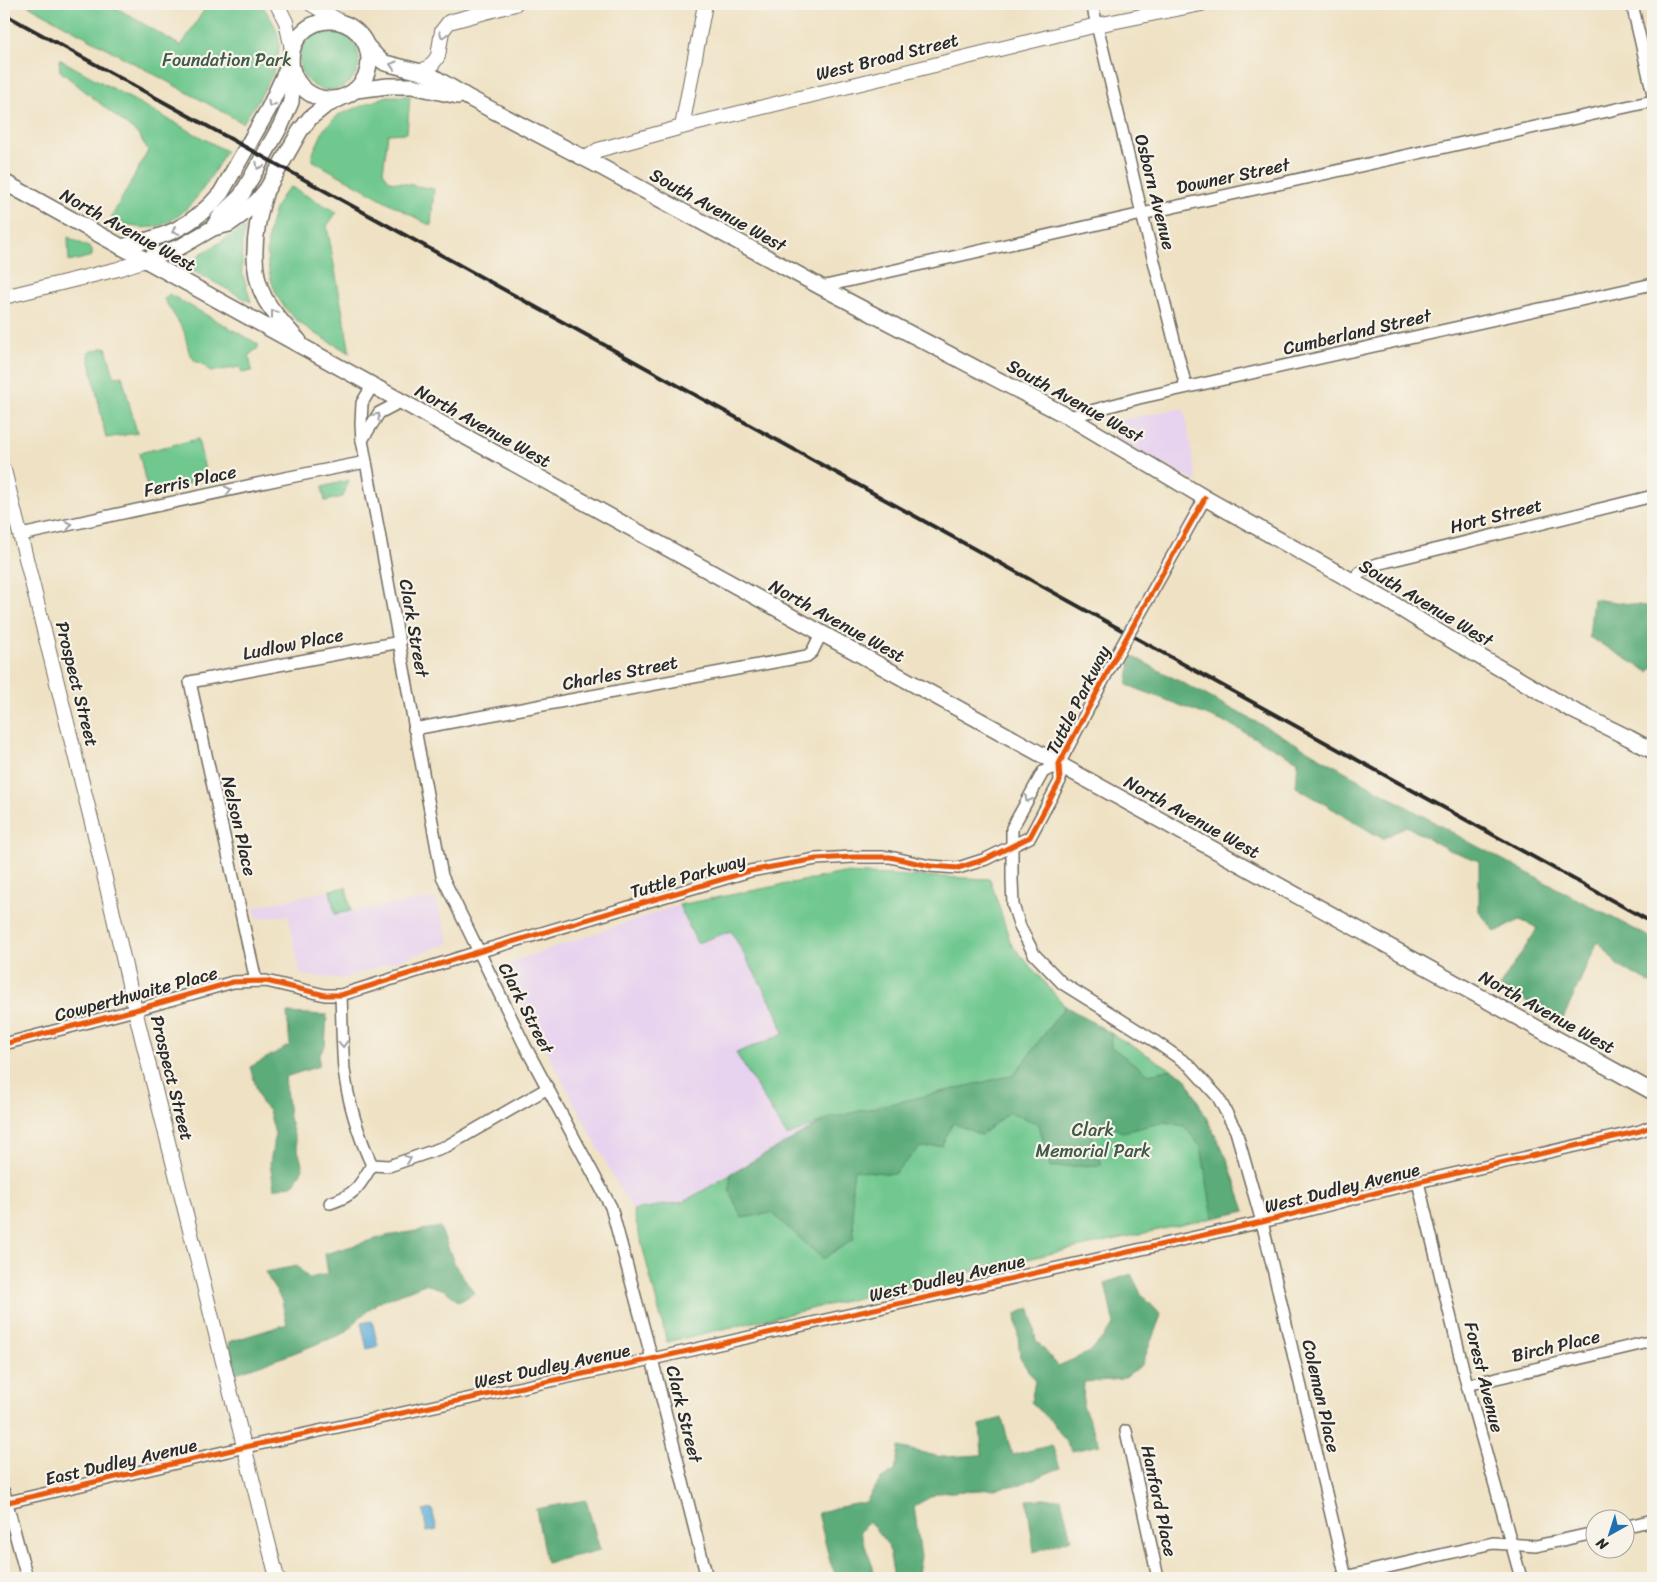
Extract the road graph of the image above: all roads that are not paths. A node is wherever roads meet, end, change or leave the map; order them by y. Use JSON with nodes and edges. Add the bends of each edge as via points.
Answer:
{"nodes":[{"id":1,"x":277,"y":4,"type":"edge"},
{"id":2,"x":311,"y":4,"type":"edge"},
{"id":3,"x":515,"y":4,"type":"edge"},
{"id":4,"x":705,"y":4,"type":"edge"},
{"id":5,"x":1092,"y":4,"type":"edge"},
{"id":6,"x":1201,"y":4,"type":"edge"},
{"id":7,"x":1632,"y":4,"type":"edge"},
{"id":8,"x":341,"y":22,"type":"junction"},
{"id":9,"x":1096,"y":25,"type":"junction"},
{"id":10,"x":367,"y":46,"type":"junction"},
{"id":11,"x":292,"y":60,"type":"junction"},
{"id":12,"x":421,"y":72,"type":"junction"},
{"id":13,"x":356,"y":90,"type":"junction"},
{"id":14,"x":1653,"y":94,"type":"edge"},
{"id":15,"x":341,"y":98,"type":"junction"},
{"id":16,"x":469,"y":98,"type":"junction"},
{"id":17,"x":1653,"y":101,"type":"edge"},
{"id":18,"x":682,"y":127,"type":"junction"},
{"id":19,"x":585,"y":159,"type":"junction"},
{"id":20,"x":4,"y":182,"type":"edge"},
{"id":21,"x":267,"y":189,"type":"junction"},
{"id":22,"x":1142,"y":214,"type":"junction"},
{"id":23,"x":213,"y":228,"type":"junction"},
{"id":24,"x":121,"y":247,"type":"junction"},
{"id":25,"x":145,"y":260,"type":"junction"},
{"id":26,"x":1653,"y":284,"type":"edge"},
{"id":27,"x":821,"y":287,"type":"junction"},
{"id":28,"x":4,"y":297,"type":"edge"},
{"id":29,"x":306,"y":350,"type":"junction"},
{"id":30,"x":372,"y":386,"type":"junction"},
{"id":31,"x":1186,"y":387,"type":"junction"},
{"id":32,"x":400,"y":402,"type":"junction"},
{"id":33,"x":1069,"y":417,"type":"junction"},
{"id":34,"x":362,"y":440,"type":"junction"},
{"id":35,"x":366,"y":462,"type":"junction"},
{"id":36,"x":4,"y":470,"type":"edge"},
{"id":37,"x":1653,"y":496,"type":"edge"},
{"id":38,"x":1205,"y":498,"type":"junction"},
{"id":39,"x":21,"y":535,"type":"junction"},
{"id":40,"x":1352,"y":581,"type":"junction"},
{"id":41,"x":821,"y":634,"type":"junction"},
{"id":42,"x":400,"y":642,"type":"junction"},
{"id":43,"x":194,"y":681,"type":"joint"},
{"id":44,"x":414,"y":729,"type":"junction"},
{"id":45,"x":1653,"y":751,"type":"edge"},
{"id":46,"x":1058,"y":764,"type":"junction"},
{"id":47,"x":1011,"y":847,"type":"junction"},
{"id":48,"x":478,"y":952,"type":"junction"},
{"id":49,"x":256,"y":981,"type":"junction"},
{"id":50,"x":341,"y":995,"type":"junction"},
{"id":51,"x":135,"y":1010,"type":"junction"},
{"id":52,"x":4,"y":1044,"type":"edge"},
{"id":53,"x":548,"y":1088,"type":"junction"},
{"id":54,"x":1653,"y":1092,"type":"edge"},
{"id":55,"x":1653,"y":1126,"type":"edge"},
{"id":56,"x":372,"y":1165,"type":"junction"},
{"id":57,"x":1418,"y":1182,"type":"junction"},
{"id":58,"x":330,"y":1204,"type":"dead end"},
{"id":59,"x":1262,"y":1222,"type":"junction"},
{"id":60,"x":1653,"y":1341,"type":"edge"},
{"id":61,"x":652,"y":1359,"type":"junction"},
{"id":62,"x":1467,"y":1385,"type":"junction"},
{"id":63,"x":1126,"y":1431,"type":"dead end"},
{"id":64,"x":245,"y":1447,"type":"junction"},
{"id":65,"x":5,"y":1499,"type":"edge"},
{"id":66,"x":1653,"y":1520,"type":"edge"},
{"id":67,"x":1634,"y":1525,"type":"edge"},
{"id":68,"x":1584,"y":1535,"type":"edge"},
{"id":69,"x":1511,"y":1544,"type":"junction"},
{"id":70,"x":27,"y":1578,"type":"edge"},
{"id":71,"x":277,"y":1578,"type":"edge"},
{"id":72,"x":707,"y":1578,"type":"edge"},
{"id":73,"x":1158,"y":1578,"type":"edge"},
{"id":74,"x":1344,"y":1578,"type":"edge"},
{"id":75,"x":1521,"y":1578,"type":"edge"}],
"edges":[{"from":1,"to":11,"type":"street","via":[[286,22]]},
{"from":2,"to":8,"type":"street"},
{"from":3,"to":12,"type":"street","one_way":true,"via":[[449,22],[442,31],[438,56]]},
{"from":4,"to":18,"type":"street"},
{"from":5,"to":9,"type":"street","name":"Osborn Avenue"},
{"from":6,"to":9,"type":"street","name":"West Broad Street"},
{"from":7,"to":14,"type":"street"},
{"from":8,"to":10,"type":"main road","via":[[354,29]]},
{"from":8,"to":11,"type":"main road","via":[[324,21],[300,34]]},
{"from":9,"to":18,"type":"street","name":"West Broad Street"},
{"from":9,"to":22,"type":"street","name":"Osborn Avenue"},
{"from":12,"to":10,"type":"main road","name":"South Avenue West","one_way":true,"via":[[385,63]]},
{"from":10,"to":13,"type":"main road","via":[[368,69]]},
{"from":11,"to":15,"type":"main road","via":[[303,88],[313,95]]},
{"from":11,"to":23,"type":"main road","one_way":true,"via":[[291,102],[281,126],[241,196]]},
{"from":11,"to":24,"type":"main road","one_way":true,"via":[[269,108],[214,202],[170,233]]},
{"from":12,"to":16,"type":"main road","name":"South Avenue West"},
{"from":13,"to":15,"type":"main road"},
{"from":13,"to":16,"type":"main road","name":"South Avenue West","via":[[412,86]]},
{"from":15,"to":21,"type":"main road","via":[[325,106],[306,124]]},
{"from":16,"to":19,"type":"main road","name":"South Avenue West"},
{"from":17,"to":22,"type":"street","name":"Downer Street"},
{"from":18,"to":19,"type":"street","name":"West Broad Street","via":[[598,150]]},
{"from":19,"to":27,"type":"main road","name":"South Avenue West"},
{"from":20,"to":24,"type":"main road","name":"North Avenue West"},
{"from":21,"to":23,"type":"main road","via":[[243,214],[229,224]]},
{"from":29,"to":21,"type":"main road","one_way":true,"via":[[270,307],[256,271],[255,235]]},
{"from":22,"to":27,"type":"street","name":"Downer Street"},
{"from":22,"to":31,"type":"street","name":"Osborn Avenue"},
{"from":23,"to":25,"type":"main road"},
{"from":24,"to":25,"type":"main road","name":"North Avenue West"},
{"from":25,"to":28,"type":"street"},
{"from":25,"to":29,"type":"main road","name":"North Avenue West"},
{"from":26,"to":31,"type":"street","name":"Cumberland Street"},
{"from":27,"to":33,"type":"main road","name":"South Avenue West"},
{"from":29,"to":30,"type":"main road","name":"North Avenue West"},
{"from":30,"to":32,"type":"main road","name":"North Avenue West"},
{"from":30,"to":34,"type":"street","name":"Clark Street","via":[[362,403]]},
{"from":31,"to":33,"type":"street","name":"Cumberland Street"},
{"from":34,"to":32,"type":"street","one_way":true,"via":[[378,413]]},
{"from":32,"to":41,"type":"main road","name":"North Avenue West"},
{"from":33,"to":38,"type":"main road","name":"South Avenue West"},
{"from":34,"to":35,"type":"street","name":"Clark Street"},
{"from":39,"to":35,"type":"street","name":"Ferris Place","one_way":true},
{"from":35,"to":42,"type":"street","name":"Clark Street"},
{"from":36,"to":39,"type":"street","name":"Prospect Street"},
{"from":37,"to":40,"type":"street","name":"Hort Street","via":[[1377,564],[1360,572]]},
{"from":38,"to":40,"type":"main road","name":"South Avenue West"},
{"from":38,"to":46,"type":"street","name":"Tuttle Parkway","bridge":true},
{"from":39,"to":51,"type":"street","name":"Prospect Street"},
{"from":40,"to":45,"type":"main road","name":"South Avenue West","via":[[1570,709]]},
{"from":41,"to":44,"type":"street","name":"Charles Street","via":[[807,656]]},
{"from":41,"to":46,"type":"main road","name":"North Avenue West"},
{"from":42,"to":43,"type":"street","name":"Ludlow Place"},
{"from":42,"to":44,"type":"street","name":"Clark Street"},
{"from":43,"to":49,"type":"street","name":"Nelson Place","via":[[190,682]]},
{"from":44,"to":48,"type":"street","name":"Clark Street","via":[[442,876]]},
{"from":46,"to":47,"type":"street","name":"Tuttle Parkway","one_way":true,"via":[[1043,772],[1012,828]]},
{"from":46,"to":47,"type":"street","name":"Tuttle Parkway","via":[[1060,781],[1030,837]]},
{"from":46,"to":54,"type":"main road","name":"North Avenue West"},
{"from":47,"to":48,"type":"street","name":"Tuttle Parkway","via":[[958,868],[890,858],[853,857],[816,859],[750,872]]},
{"from":47,"to":59,"type":"street","name":"Tuttle Parkway","via":[[1013,905],[1034,954],[1062,982],[1189,1065],[1218,1097],[1236,1131]]},
{"from":48,"to":50,"type":"street","name":"Cowperthwaite Place"},
{"from":48,"to":53,"type":"street","name":"Clark Street"},
{"from":49,"to":50,"type":"street","name":"Cowperthwaite Place","via":[[325,995]]},
{"from":49,"to":51,"type":"street","name":"Cowperthwaite Place","via":[[233,982]]},
{"from":50,"to":56,"type":"street","one_way":true,"via":[[348,1090]]},
{"from":51,"to":52,"type":"street","name":"Cowperthwaite Place"},
{"from":51,"to":64,"type":"street","name":"Prospect Street"},
{"from":56,"to":53,"type":"street","one_way":true,"via":[[389,1166],[447,1146]]},
{"from":53,"to":61,"type":"street","name":"Clark Street","via":[[611,1206]]},
{"from":55,"to":57,"type":"street","name":"West Dudley Avenue"},
{"from":56,"to":58,"type":"street","via":[[359,1187],[346,1198]]},
{"from":57,"to":59,"type":"street","name":"West Dudley Avenue"},
{"from":57,"to":62,"type":"street","name":"Forest Avenue"},
{"from":59,"to":61,"type":"street","name":"West Dudley Avenue"},
{"from":59,"to":74,"type":"street","name":"Coleman Place"},
{"from":60,"to":62,"type":"street","name":"Birch Place"},
{"from":61,"to":64,"type":"street","name":"West Dudley Avenue"},
{"from":61,"to":72,"type":"street","name":"Clark Street"},
{"from":62,"to":69,"type":"street","name":"Forest Avenue"},
{"from":63,"to":73,"type":"street","name":"Hanford Place"},
{"from":64,"to":65,"type":"street","name":"East Dudley Avenue"},
{"from":64,"to":71,"type":"street","name":"Prospect Street"},
{"from":65,"to":70,"type":"street"},
{"from":66,"to":67,"type":"street"},
{"from":68,"to":69,"type":"street","via":[[1536,1546]]},
{"from":69,"to":74,"type":"street","via":[[1493,1543]]},
{"from":69,"to":75,"type":"street","name":"Forest Avenue"}]}
